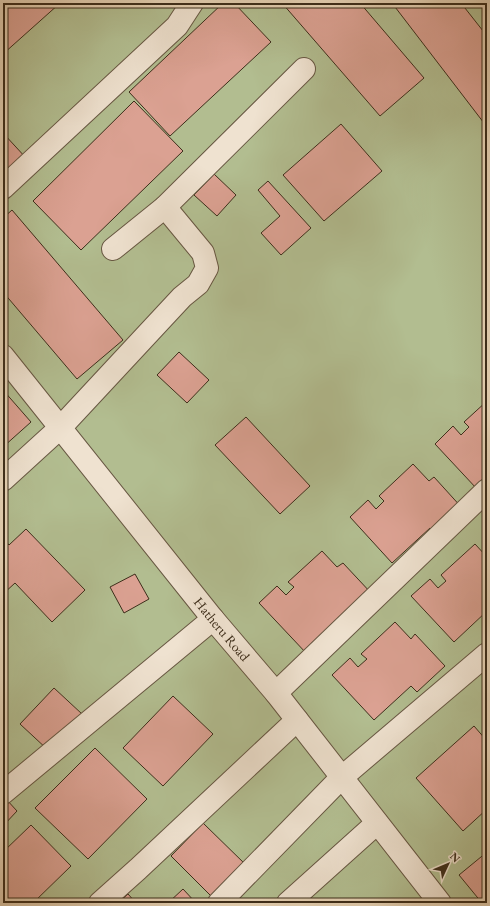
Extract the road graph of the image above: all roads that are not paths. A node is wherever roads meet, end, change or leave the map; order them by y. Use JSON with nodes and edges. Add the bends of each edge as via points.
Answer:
{"nodes":[{"id":1,"x":192,"y":3,"type":"edge"},
{"id":2,"x":304,"y":69,"type":"dead end"},
{"id":3,"x":3,"y":188,"type":"edge"},
{"id":4,"x":165,"y":207,"type":"junction"},
{"id":5,"x":113,"y":249,"type":"dead end"},
{"id":6,"x":3,"y":356,"type":"edge"},
{"id":7,"x":61,"y":427,"type":"junction"},
{"id":8,"x":3,"y":480,"type":"edge"},
{"id":9,"x":487,"y":490,"type":"edge"},
{"id":10,"x":213,"y":619,"type":"junction"},
{"id":11,"x":487,"y":654,"type":"edge"},
{"id":12,"x":276,"y":693,"type":"junction"},
{"id":13,"x":297,"y":720,"type":"junction"},
{"id":14,"x":342,"y":778,"type":"junction"},
{"id":15,"x":3,"y":793,"type":"edge"},
{"id":16,"x":377,"y":823,"type":"junction"},
{"id":17,"x":100,"y":903,"type":"edge"},
{"id":18,"x":219,"y":903,"type":"edge"},
{"id":19,"x":288,"y":903,"type":"edge"},
{"id":20,"x":440,"y":903,"type":"edge"}],
"edges":[{"from":1,"to":3,"type":"street","via":[[177,26]]},
{"from":2,"to":4,"type":"street"},
{"from":4,"to":5,"type":"street"},
{"from":4,"to":7,"type":"street","via":[[203,253],[208,268],[198,284]]},
{"from":6,"to":7,"type":"street","name":"Hatheru Road"},
{"from":7,"to":8,"type":"street"},
{"from":7,"to":10,"type":"street","name":"Hatheru Road"},
{"from":9,"to":12,"type":"street"},
{"from":10,"to":12,"type":"street","name":"Hatheru Road"},
{"from":10,"to":15,"type":"street"},
{"from":11,"to":14,"type":"street"},
{"from":12,"to":13,"type":"street","name":"Hatheru Road"},
{"from":13,"to":14,"type":"street","name":"Hatheru Road"},
{"from":13,"to":17,"type":"street"},
{"from":14,"to":16,"type":"street","name":"Hatheru Road"},
{"from":14,"to":18,"type":"street"},
{"from":16,"to":19,"type":"street"},
{"from":16,"to":20,"type":"street","name":"Hatheru Road"}]}
